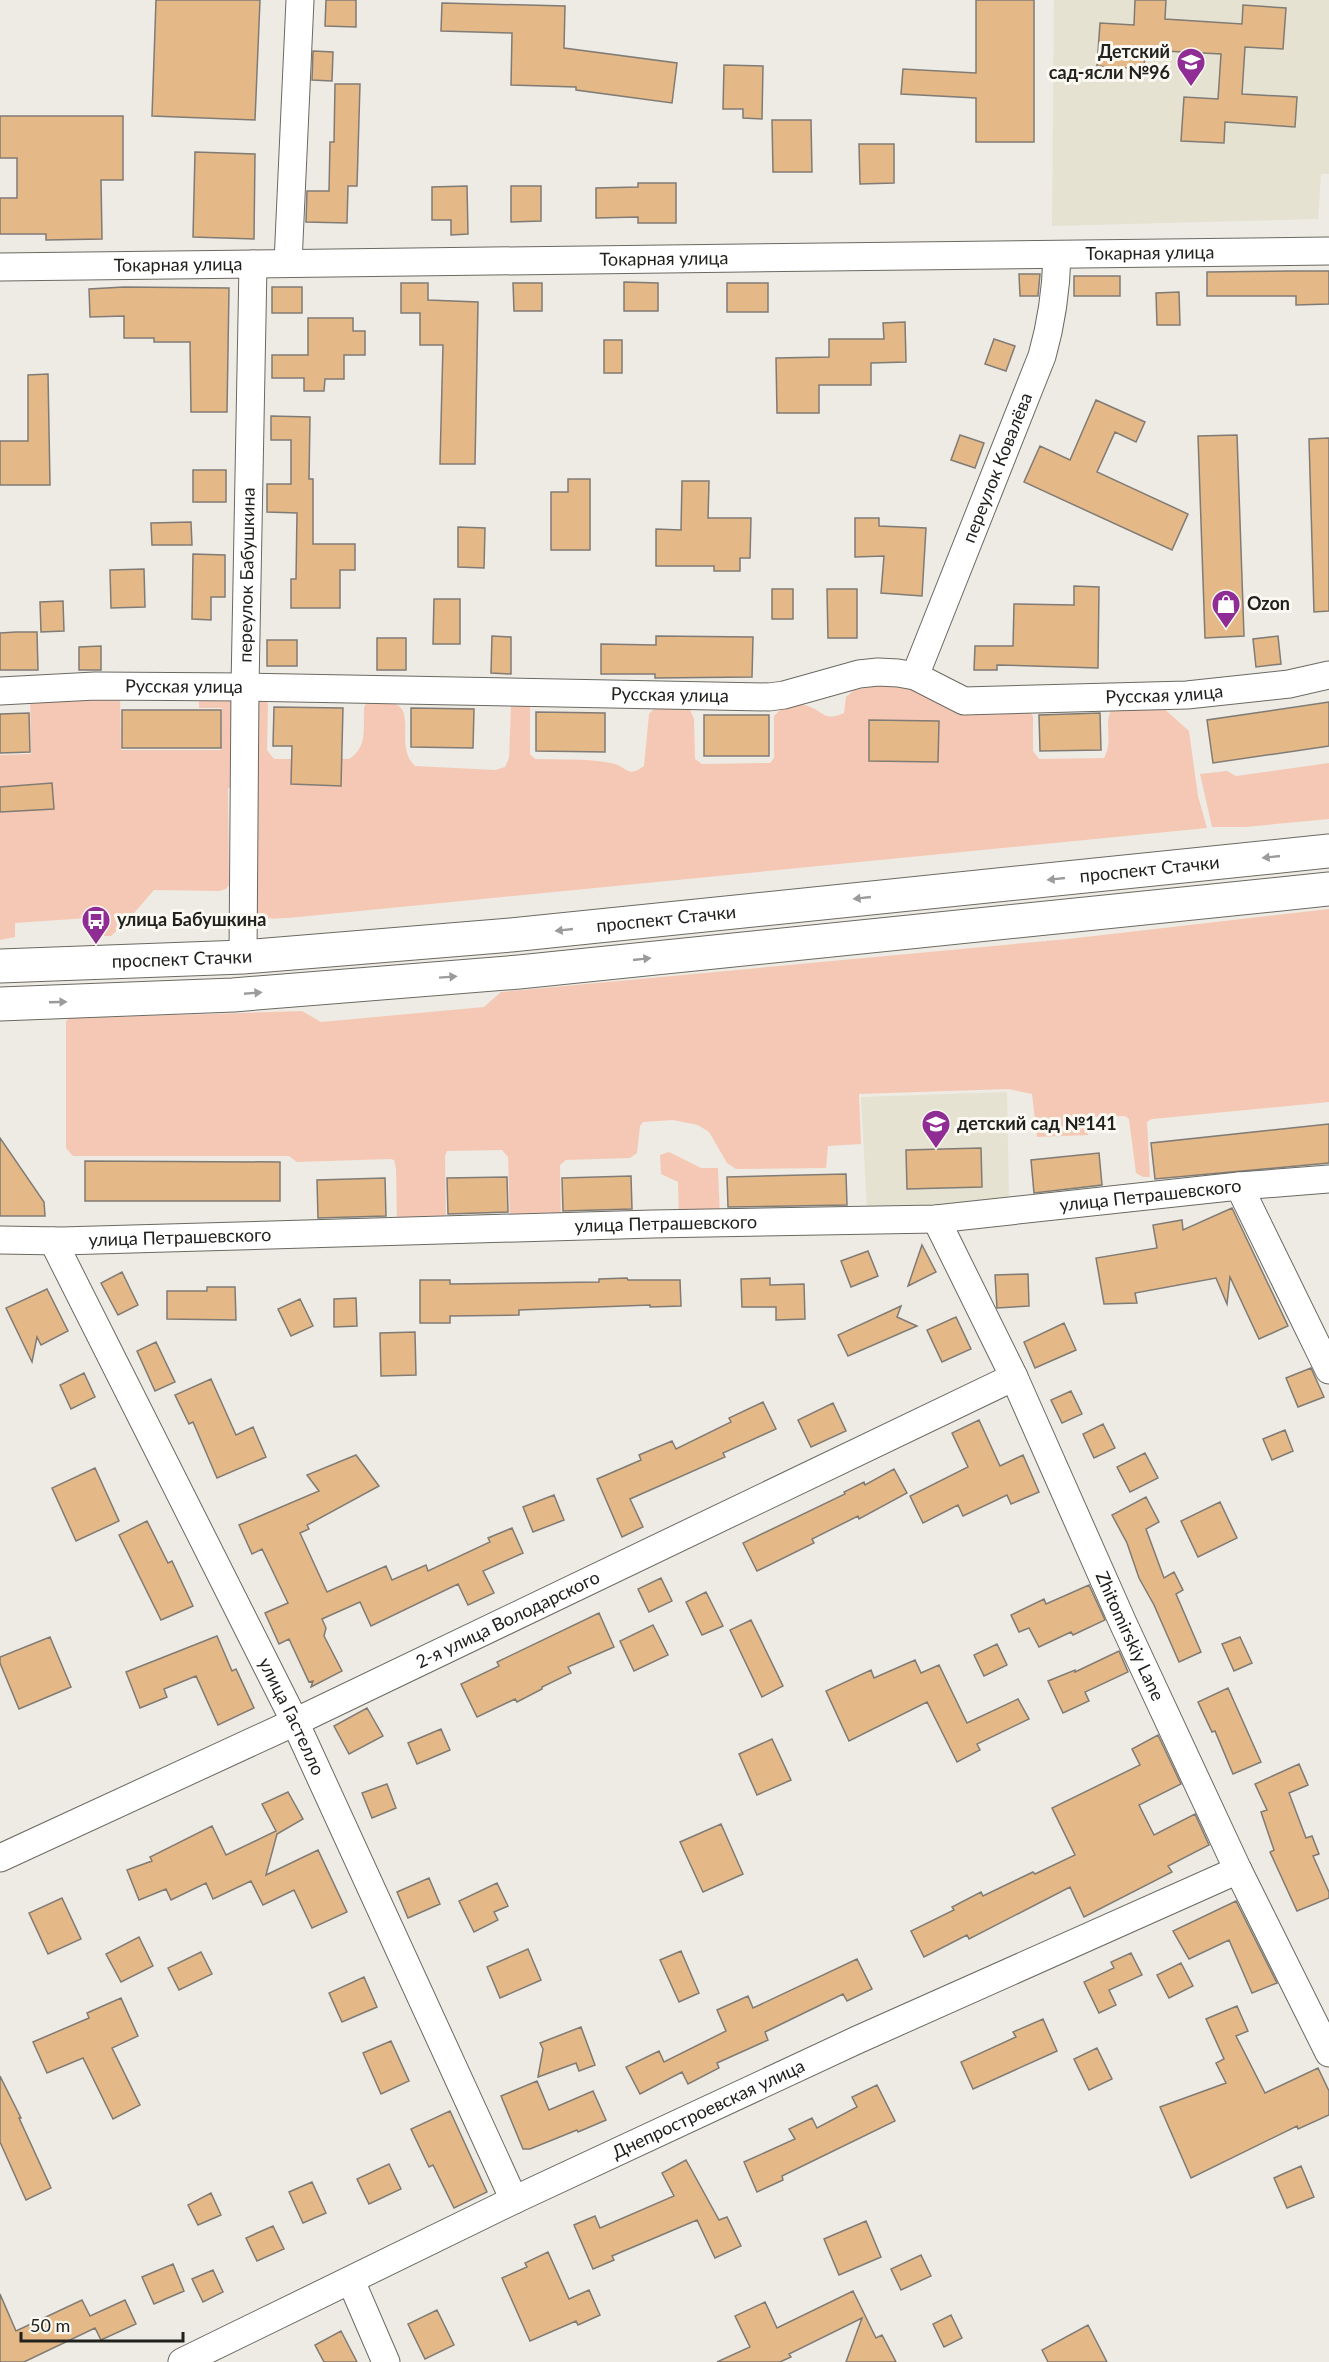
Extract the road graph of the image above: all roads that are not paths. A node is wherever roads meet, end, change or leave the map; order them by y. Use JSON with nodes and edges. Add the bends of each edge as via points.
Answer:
{"nodes":[{"id":1,"x":300,"y":0,"type":"edge"},
{"id":2,"x":1329,"y":251,"type":"edge"},
{"id":3,"x":1057,"y":256,"type":"junction"},
{"id":4,"x":288,"y":263,"type":"junction"},
{"id":5,"x":253,"y":264,"type":"junction"},
{"id":6,"x":0,"y":267,"type":"edge"},
{"id":7,"x":1329,"y":675,"type":"edge"},
{"id":8,"x":915,"y":676,"type":"junction"},
{"id":9,"x":245,"y":687,"type":"junction"},
{"id":10,"x":0,"y":691,"type":"edge"},
{"id":11,"x":1329,"y":851,"type":"edge"},
{"id":12,"x":1329,"y":889,"type":"edge"},
{"id":13,"x":243,"y":957,"type":"junction"},
{"id":14,"x":0,"y":966,"type":"edge"},
{"id":15,"x":0,"y":1004,"type":"edge"},
{"id":16,"x":1329,"y":1179,"type":"edge"},
{"id":17,"x":1239,"y":1186,"type":"junction"},
{"id":18,"x":936,"y":1219,"type":"junction"},
{"id":19,"x":0,"y":1240,"type":"edge"},
{"id":20,"x":53,"y":1241,"type":"junction"},
{"id":21,"x":1329,"y":1370,"type":"edge"},
{"id":22,"x":1014,"y":1377,"type":"junction"},
{"id":23,"x":295,"y":1722,"type":"junction"},
{"id":24,"x":0,"y":1858,"type":"edge"},
{"id":25,"x":1238,"y":1870,"type":"junction"},
{"id":26,"x":1329,"y":2053,"type":"edge"},
{"id":27,"x":514,"y":2200,"type":"junction"},
{"id":28,"x":351,"y":2281,"type":"junction"},
{"id":29,"x":182,"y":2362,"type":"edge"},
{"id":30,"x":386,"y":2362,"type":"edge"}],
"edges":[{"from":1,"to":4,"type":"street"},
{"from":2,"to":3,"type":"street","name":"Токарная улица"},
{"from":3,"to":4,"type":"street","name":"Токарная улица"},
{"from":3,"to":8,"type":"street","name":"переулок Ковалёва","via":[[1052,321],[1042,356]]},
{"from":4,"to":5,"type":"street","name":"Токарная улица"},
{"from":5,"to":6,"type":"street","name":"Токарная улица"},
{"from":5,"to":9,"type":"street","name":"переулок Бабушкина"},
{"from":7,"to":8,"type":"street","name":"Русская улица","via":[[1289,684],[1186,695],[964,700]]},
{"from":8,"to":9,"type":"street","name":"Русская улица","via":[[860,674],[769,697]]},
{"from":9,"to":10,"type":"street","name":"Русская улица","via":[[95,686]]},
{"from":9,"to":13,"type":"street","name":"переулок Бабушкина"},
{"from":11,"to":13,"type":"main road","name":"проспект Стачки","one_way":true,"via":[[511,935]]},
{"from":15,"to":12,"type":"main road","name":"проспект Стачки","one_way":true,"via":[[233,995],[519,972]]},
{"from":13,"to":14,"type":"main road","name":"проспект Стачки"},
{"from":16,"to":17,"type":"street","name":"улица Петрашевского"},
{"from":17,"to":18,"type":"street","name":"улица Петрашевского"},
{"from":17,"to":21,"type":"street"},
{"from":18,"to":20,"type":"street","name":"улица Петрашевского"},
{"from":18,"to":22,"type":"street","name":"Zhitomirskiy Lane"},
{"from":19,"to":20,"type":"street","name":"улица Петрашевского"},
{"from":20,"to":23,"type":"street","name":"улица Гастелло"},
{"from":22,"to":23,"type":"street","name":"2-я улица Володарского"},
{"from":22,"to":25,"type":"street","name":"Zhitomirskiy Lane"},
{"from":23,"to":24,"type":"street","name":"2-я улица Володарского"},
{"from":23,"to":27,"type":"street","name":"улица Гастелло"},
{"from":25,"to":26,"type":"street","name":"Zhitomirskiy Lane"},
{"from":25,"to":27,"type":"street","name":"Днепростроевская улица"},
{"from":27,"to":28,"type":"street","name":"Днепростроевская улица"},
{"from":28,"to":29,"type":"street","name":"Днепростроевская улица"},
{"from":28,"to":30,"type":"street"}]}
